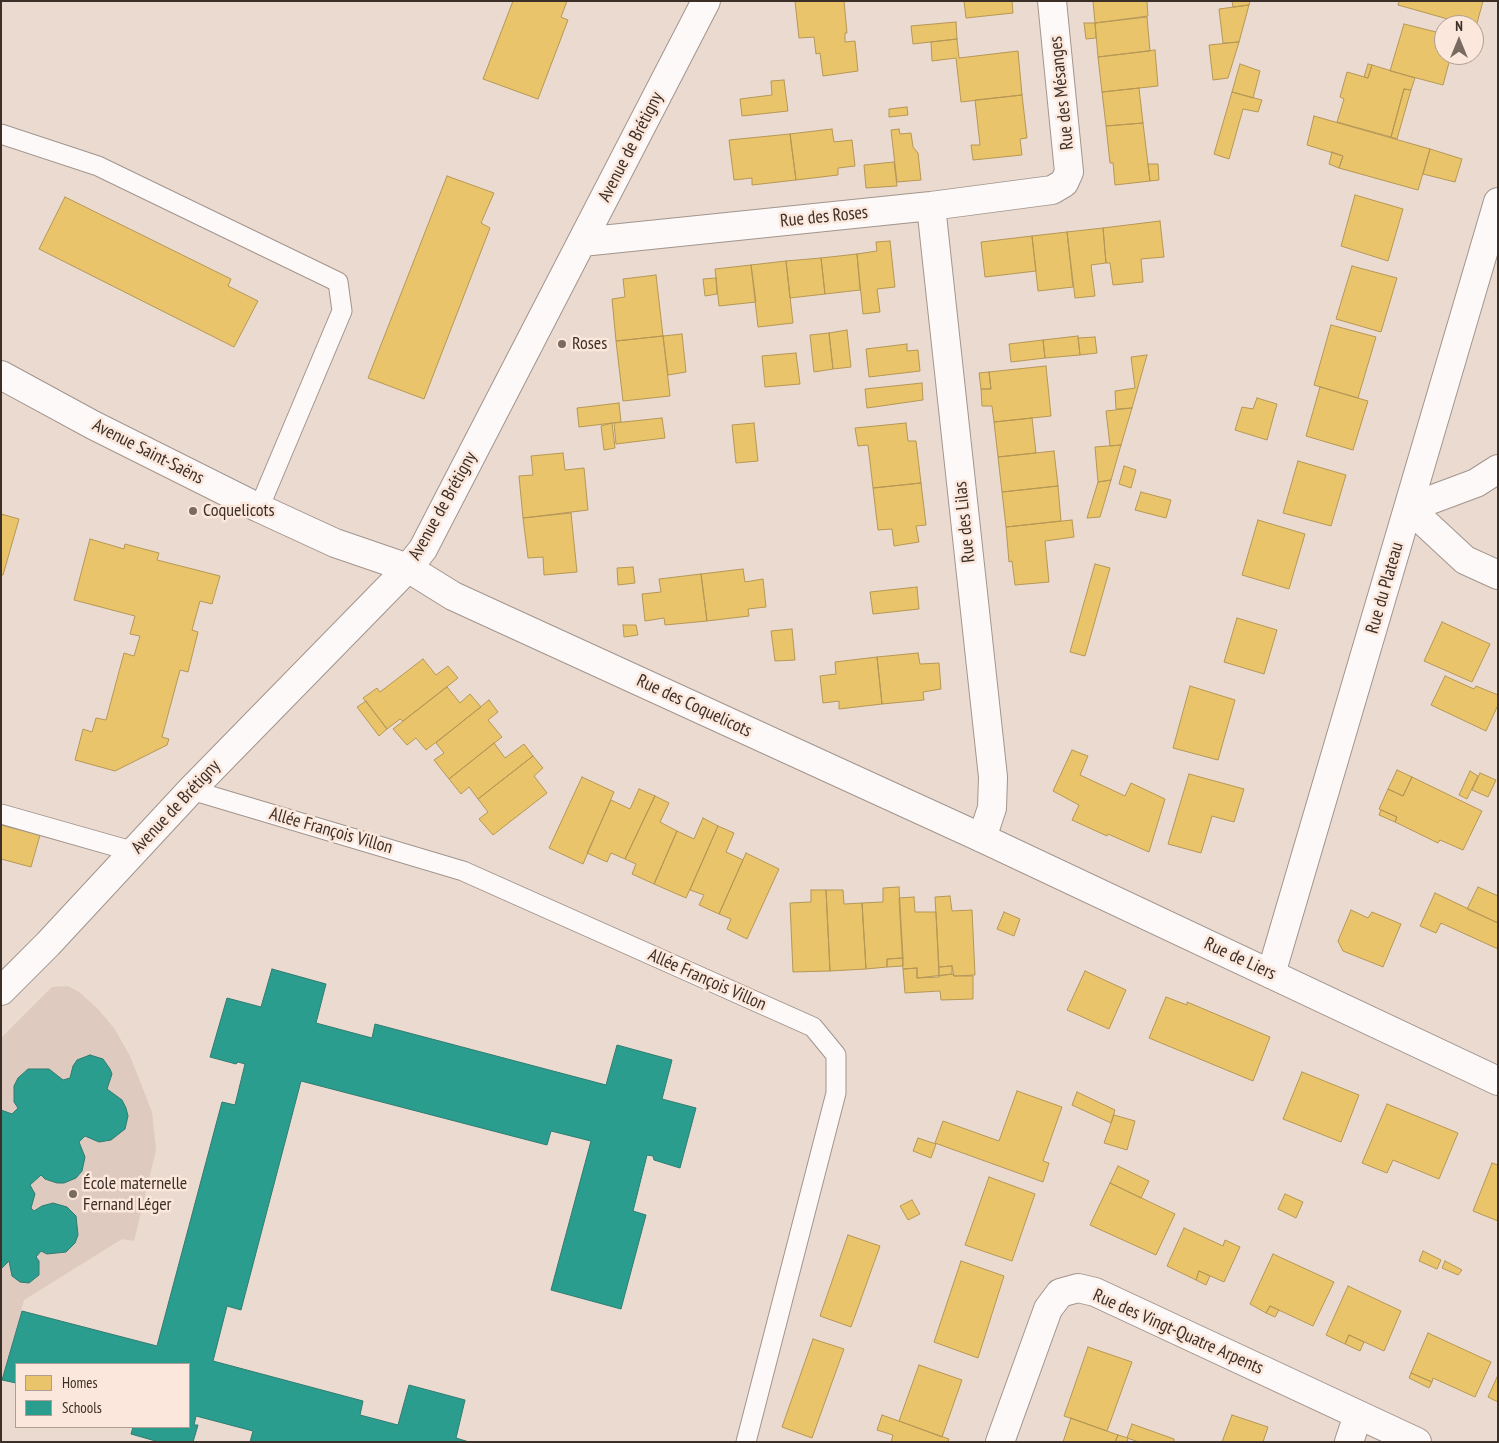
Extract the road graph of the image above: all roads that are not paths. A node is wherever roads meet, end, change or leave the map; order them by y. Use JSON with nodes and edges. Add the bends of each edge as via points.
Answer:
{"nodes":[{"id":1,"x":706,"y":1,"type":"edge"},
{"id":2,"x":1052,"y":1,"type":"edge"},
{"id":3,"x":1,"y":134,"type":"edge"},
{"id":4,"x":1064,"y":183,"type":"joint"},
{"id":5,"x":1498,"y":202,"type":"edge"},
{"id":6,"x":930,"y":206,"type":"junction"},
{"id":7,"x":582,"y":242,"type":"junction"},
{"id":8,"x":1,"y":375,"type":"edge"},
{"id":9,"x":1498,"y":469,"type":"edge"},
{"id":10,"x":259,"y":508,"type":"junction"},
{"id":11,"x":1409,"y":508,"type":"junction"},
{"id":12,"x":408,"y":568,"type":"junction"},
{"id":13,"x":1498,"y":575,"type":"edge"},
{"id":14,"x":191,"y":790,"type":"junction"},
{"id":15,"x":1,"y":814,"type":"edge"},
{"id":16,"x":982,"y":838,"type":"junction"},
{"id":17,"x":135,"y":852,"type":"junction"},
{"id":18,"x":1271,"y":974,"type":"junction"},
{"id":19,"x":1,"y":991,"type":"edge"},
{"id":20,"x":1498,"y":1080,"type":"edge"},
{"id":21,"x":1358,"y":1414,"type":"junction"},
{"id":22,"x":746,"y":1442,"type":"edge"},
{"id":23,"x":1000,"y":1442,"type":"edge"},
{"id":24,"x":1349,"y":1442,"type":"edge"},
{"id":25,"x":1417,"y":1442,"type":"edge"}],
"edges":[{"from":1,"to":7,"type":"street","name":"Avenue de Brétigny"},
{"from":2,"to":4,"type":"street","name":"Rue des Mésanges","via":[[1069,158],[1069,172]]},
{"from":3,"to":10,"type":"lane","via":[[98,166],[338,282],[342,311]]},
{"from":4,"to":6,"type":"street","name":"Rue des Roses","via":[[1052,190]]},
{"from":5,"to":11,"type":"street","name":"Rue du Plateau"},
{"from":6,"to":7,"type":"street","name":"Rue des Roses"},
{"from":6,"to":16,"type":"street","name":"Rue des Lilas","via":[[993,778],[992,808]]},
{"from":7,"to":12,"type":"street","name":"Avenue de Brétigny","via":[[430,536]]},
{"from":8,"to":10,"type":"street","name":"Avenue Saint-Saëns"},
{"from":9,"to":11,"type":"street","via":[[1476,483]]},
{"from":10,"to":12,"type":"street","name":"Avenue Saint-Saëns","via":[[335,543]]},
{"from":11,"to":13,"type":"street","via":[[1465,560]]},
{"from":11,"to":18,"type":"street","name":"Rue du Plateau"},
{"from":12,"to":14,"type":"street","name":"Avenue de Brétigny"},
{"from":12,"to":16,"type":"street","name":"Rue des Coquelicots","via":[[453,596]]},
{"from":14,"to":17,"type":"street","name":"Avenue de Brétigny"},
{"from":14,"to":22,"type":"lane","name":"Allée François Villon","via":[[463,870],[813,1027],[836,1055],[836,1094]]},
{"from":15,"to":17,"type":"lane"},
{"from":16,"to":18,"type":"street","name":"Rue de Liers"},
{"from":17,"to":19,"type":"street","name":"Avenue de Brétigny"},
{"from":18,"to":20,"type":"street","name":"Rue de Liers"},
{"from":21,"to":23,"type":"street","name":"Rue des Vingt-Quatre Arpents","via":[[1095,1292],[1078,1288],[1060,1293],[1048,1309]]},
{"from":21,"to":24,"type":"street"},
{"from":21,"to":25,"type":"street","name":"Rue des Vingt-Quatre Arpents"}]}
